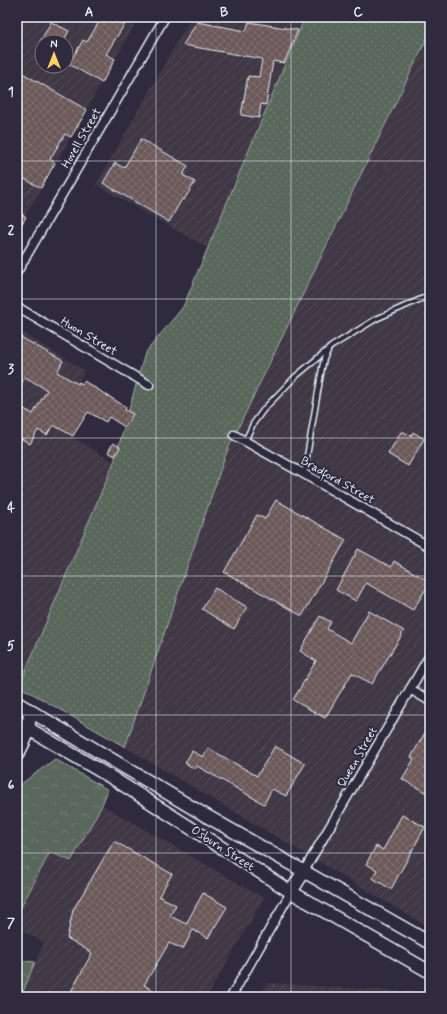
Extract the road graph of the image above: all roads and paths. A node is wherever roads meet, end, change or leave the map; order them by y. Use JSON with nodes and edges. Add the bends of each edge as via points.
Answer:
{"nodes":[{"id":1,"x":165,"y":17,"type":"edge"},
{"id":2,"x":17,"y":272,"type":"edge"},
{"id":3,"x":429,"y":296,"type":"edge"},
{"id":4,"x":17,"y":307,"type":"edge"},
{"id":5,"x":332,"y":346,"type":"junction"},
{"id":6,"x":149,"y":385,"type":"dead end"},
{"id":7,"x":234,"y":434,"type":"dead end"},
{"id":8,"x":246,"y":441,"type":"junction"},
{"id":9,"x":304,"y":474,"type":"junction"},
{"id":10,"x":430,"y":547,"type":"edge"},
{"id":11,"x":430,"y":655,"type":"edge"},
{"id":12,"x":410,"y":689,"type":"junction"},
{"id":13,"x":430,"y":701,"type":"edge"},
{"id":14,"x":17,"y":704,"type":"edge"},
{"id":15,"x":30,"y":710,"type":"junction"},
{"id":16,"x":17,"y":718,"type":"edge"},
{"id":17,"x":17,"y":722,"type":"edge"},
{"id":18,"x":29,"y":730,"type":"junction"},
{"id":19,"x":17,"y":755,"type":"edge"},
{"id":20,"x":304,"y":871,"type":"junction"},
{"id":21,"x":291,"y":892,"type":"junction"},
{"id":22,"x":430,"y":943,"type":"edge"},
{"id":23,"x":430,"y":972,"type":"edge"},
{"id":24,"x":231,"y":997,"type":"edge"}],
"edges":[{"from":1,"to":2,"type":"street","name":"Hovell Street"},
{"from":3,"to":5,"type":"lane","via":[[376,319]]},
{"from":4,"to":6,"type":"street","name":"Huon Street"},
{"from":5,"to":8,"type":"lane","via":[[272,400],[256,419]]},
{"from":5,"to":9,"type":"lane","via":[[325,356],[322,368]]},
{"from":7,"to":8,"type":"street","name":"Bradford Street"},
{"from":8,"to":9,"type":"street","name":"Bradford Street"},
{"from":9,"to":10,"type":"street","name":"Bradford Street"},
{"from":11,"to":12,"type":"street","name":"Queen Street"},
{"from":12,"to":13,"type":"street"},
{"from":12,"to":20,"type":"street","name":"Queen Street"},
{"from":14,"to":15,"type":"street","name":"Osburn Street"},
{"from":15,"to":16,"type":"street"},
{"from":15,"to":18,"type":"street"},
{"from":15,"to":20,"type":"street","name":"Osburn Street"},
{"from":17,"to":18,"type":"street","name":"Osburn Street"},
{"from":18,"to":19,"type":"street"},
{"from":18,"to":21,"type":"street","name":"Osburn Street","via":[[114,779]]},
{"from":20,"to":21,"type":"street"},
{"from":20,"to":22,"type":"street","name":"Osburn Street"},
{"from":21,"to":23,"type":"street","name":"Osburn Street"},
{"from":21,"to":24,"type":"street"}]}
